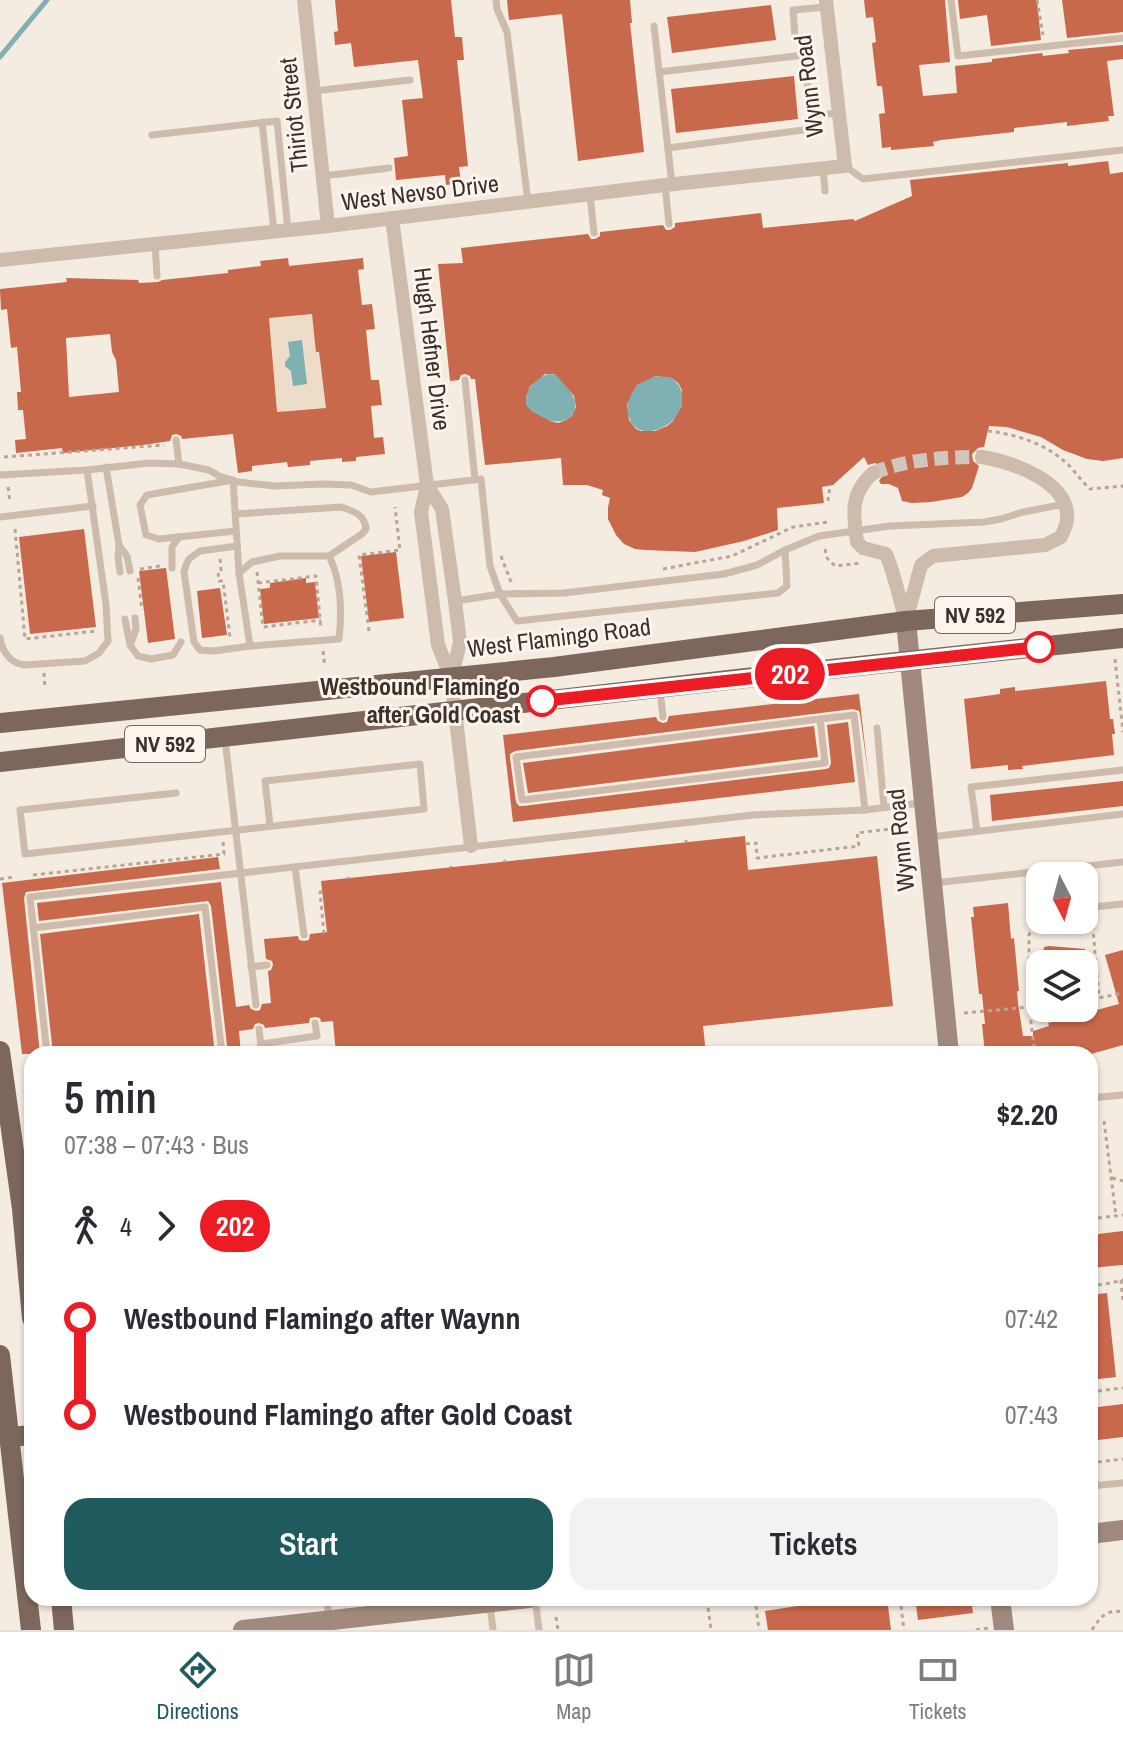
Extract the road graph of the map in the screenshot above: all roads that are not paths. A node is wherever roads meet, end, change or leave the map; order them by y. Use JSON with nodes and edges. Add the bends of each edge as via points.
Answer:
{"nodes":[{"id":1,"x":304,"y":0,"type":"edge"},
{"id":2,"x":496,"y":0,"type":"edge"},
{"id":3,"x":951,"y":0,"type":"edge"},
{"id":4,"x":826,"y":3,"type":"edge"},
{"id":5,"x":654,"y":26,"type":"dead end"},
{"id":6,"x":795,"y":37,"type":"dead end"},
{"id":7,"x":1123,"y":38,"type":"edge"},
{"id":8,"x":659,"y":72,"type":"junction"},
{"id":9,"x":410,"y":80,"type":"dead end"},
{"id":10,"x":314,"y":91,"type":"junction"},
{"id":11,"x":839,"y":113,"type":"junction"},
{"id":12,"x":811,"y":116,"type":"junction"},
{"id":13,"x":262,"y":122,"type":"junction"},
{"id":14,"x":152,"y":135,"type":"dead end"},
{"id":15,"x":668,"y":148,"type":"junction"},
{"id":16,"x":1123,"y":150,"type":"edge"},
{"id":17,"x":845,"y":166,"type":"junction"},
{"id":18,"x":389,"y":168,"type":"dead end"},
{"id":19,"x":823,"y":168,"type":"junction"},
{"id":20,"x":323,"y":176,"type":"junction"},
{"id":21,"x":668,"y":185,"type":"junction"},
{"id":22,"x":825,"y":191,"type":"dead end"},
{"id":23,"x":590,"y":194,"type":"junction"},
{"id":24,"x":528,"y":202,"type":"junction"},
{"id":25,"x":392,"y":218,"type":"junction"},
{"id":26,"x":669,"y":224,"type":"dead end"},
{"id":27,"x":328,"y":226,"type":"junction"},
{"id":28,"x":281,"y":231,"type":"junction"},
{"id":29,"x":594,"y":233,"type":"dead end"},
{"id":30,"x":155,"y":244,"type":"junction"},
{"id":31,"x":0,"y":260,"type":"edge"},
{"id":32,"x":157,"y":276,"type":"dead end"},
{"id":33,"x":465,"y":380,"type":"dead end"},
{"id":34,"x":176,"y":442,"type":"road end"},
{"id":35,"x":982,"y":457,"type":"tunnel mouth"},
{"id":36,"x":179,"y":464,"type":"junction"},
{"id":37,"x":106,"y":467,"type":"junction"},
{"id":38,"x":87,"y":470,"type":"junction"},
{"id":39,"x":873,"y":473,"type":"dead end"},
{"id":40,"x":0,"y":475,"type":"edge"},
{"id":41,"x":233,"y":480,"type":"junction"},
{"id":42,"x":475,"y":480,"type":"junction"},
{"id":43,"x":427,"y":485,"type":"junction"},
{"id":44,"x":1065,"y":504,"type":"junction"},
{"id":45,"x":93,"y":506,"type":"junction"},
{"id":46,"x":236,"y":514,"type":"junction"},
{"id":47,"x":0,"y":517,"type":"edge"},
{"id":48,"x":236,"y":531,"type":"junction"},
{"id":49,"x":856,"y":531,"type":"junction"},
{"id":50,"x":179,"y":537,"type":"junction"},
{"id":51,"x":119,"y":545,"type":"junction"},
{"id":52,"x":237,"y":546,"type":"junction"},
{"id":53,"x":785,"y":550,"type":"junction"},
{"id":54,"x":329,"y":556,"type":"junction"},
{"id":55,"x":168,"y":567,"type":"road end"},
{"id":56,"x":130,"y":571,"type":"dead end"},
{"id":57,"x":120,"y":572,"type":"dead end"},
{"id":58,"x":239,"y":573,"type":"junction"},
{"id":59,"x":500,"y":594,"type":"junction"},
{"id":60,"x":455,"y":601,"type":"junction"},
{"id":61,"x":1123,"y":604,"type":"edge"},
{"id":62,"x":139,"y":617,"type":"road end"},
{"id":63,"x":125,"y":619,"type":"dead end"},
{"id":64,"x":906,"y":621,"type":"junction"},
{"id":65,"x":0,"y":638,"type":"edge"},
{"id":66,"x":1123,"y":638,"type":"edge"},
{"id":67,"x":181,"y":642,"type":"dead end"},
{"id":68,"x":130,"y":645,"type":"junction"},
{"id":69,"x":250,"y":646,"type":"junction"},
{"id":70,"x":910,"y":661,"type":"junction"},
{"id":71,"x":451,"y":677,"type":"junction"},
{"id":72,"x":660,"y":688,"type":"junction"},
{"id":73,"x":456,"y":710,"type":"junction"},
{"id":74,"x":663,"y":717,"type":"dead end"},
{"id":75,"x":820,"y":719,"type":"junction"},
{"id":76,"x":0,"y":723,"type":"edge"},
{"id":77,"x":877,"y":728,"type":"dead end"},
{"id":78,"x":225,"y":737,"type":"junction"},
{"id":79,"x":0,"y":762,"type":"edge"},
{"id":80,"x":1123,"y":770,"type":"edge"},
{"id":81,"x":176,"y":793,"type":"dead end"},
{"id":82,"x":923,"y":802,"type":"junction"},
{"id":83,"x":884,"y":807,"type":"junction"},
{"id":84,"x":865,"y":810,"type":"junction"},
{"id":85,"x":1123,"y":814,"type":"edge"},
{"id":86,"x":270,"y":825,"type":"junction"},
{"id":87,"x":236,"y":829,"type":"junction"},
{"id":88,"x":977,"y":831,"type":"junction"},
{"id":89,"x":927,"y":837,"type":"junction"},
{"id":90,"x":471,"y":846,"type":"junction"},
{"id":91,"x":1123,"y":862,"type":"edge"},
{"id":92,"x":1098,"y":865,"type":"edge"},
{"id":93,"x":295,"y":867,"type":"junction"},
{"id":94,"x":241,"y":873,"type":"junction"},
{"id":95,"x":1026,"y":873,"type":"edge"},
{"id":96,"x":931,"y":884,"type":"junction"},
{"id":97,"x":1123,"y":904,"type":"edge"},
{"id":98,"x":1098,"y":907,"type":"edge"},
{"id":99,"x":33,"y":928,"type":"junction"},
{"id":100,"x":304,"y":935,"type":"dead end"},
{"id":101,"x":267,"y":965,"type":"dead end"},
{"id":102,"x":251,"y":967,"type":"junction"},
{"id":103,"x":256,"y":1005,"type":"dead end"},
{"id":104,"x":315,"y":1023,"type":"dead end"},
{"id":105,"x":259,"y":1029,"type":"dead end"},
{"id":106,"x":261,"y":1044,"type":"joint"},
{"id":107,"x":46,"y":1046,"type":"edge"},
{"id":108,"x":221,"y":1046,"type":"edge"},
{"id":109,"x":948,"y":1046,"type":"edge"},
{"id":110,"x":0,"y":1051,"type":"edge"},
{"id":111,"x":1123,"y":1095,"type":"edge"},
{"id":112,"x":1098,"y":1097,"type":"edge"},
{"id":113,"x":24,"y":1231,"type":"edge"},
{"id":114,"x":0,"y":1355,"type":"edge"},
{"id":115,"x":5,"y":1437,"type":"edge"},
{"id":116,"x":1123,"y":1483,"type":"edge"},
{"id":117,"x":1098,"y":1485,"type":"edge"},
{"id":118,"x":1123,"y":1530,"type":"edge"},
{"id":119,"x":1098,"y":1533,"type":"edge"},
{"id":120,"x":24,"y":1578,"type":"edge"},
{"id":121,"x":28,"y":1606,"type":"edge"},
{"id":122,"x":62,"y":1606,"type":"edge"},
{"id":123,"x":328,"y":1606,"type":"edge"},
{"id":124,"x":442,"y":1606,"type":"edge"},
{"id":125,"x":491,"y":1606,"type":"edge"},
{"id":126,"x":532,"y":1606,"type":"edge"},
{"id":127,"x":999,"y":1606,"type":"edge"},
{"id":128,"x":329,"y":1620,"type":"junction"},
{"id":129,"x":996,"y":1629,"type":"edge"},
{"id":130,"x":31,"y":1630,"type":"edge"},
{"id":131,"x":64,"y":1630,"type":"edge"},
{"id":132,"x":243,"y":1630,"type":"edge"},
{"id":133,"x":493,"y":1630,"type":"edge"},
{"id":134,"x":539,"y":1630,"type":"edge"}],
"edges":[{"from":1,"to":10,"type":"street","name":"Thiriot Street"},
{"from":2,"to":24,"type":"lane","via":[[507,32]]},
{"from":3,"to":7,"type":"lane","via":[[958,56]]},
{"from":4,"to":6,"type":"lane","via":[[793,10]]},
{"from":4,"to":11,"type":"street","name":"Wynn Road"},
{"from":5,"to":8,"type":"lane"},
{"from":8,"to":12,"type":"lane","via":[[804,55]]},
{"from":8,"to":15,"type":"lane"},
{"from":9,"to":10,"type":"lane"},
{"from":10,"to":20,"type":"street","name":"Thiriot Street"},
{"from":11,"to":12,"type":"lane"},
{"from":11,"to":17,"type":"street","name":"Wynn Road"},
{"from":12,"to":15,"type":"lane","via":[[811,129]]},
{"from":13,"to":14,"type":"lane"},
{"from":13,"to":28,"type":"lane"},
{"from":13,"to":28,"type":"lane","via":[[277,121]]},
{"from":15,"to":21,"type":"lane"},
{"from":16,"to":17,"type":"lane","via":[[863,179]]},
{"from":17,"to":19,"type":"street","name":"West Nevso Drive"},
{"from":18,"to":20,"type":"lane"},
{"from":19,"to":21,"type":"street","name":"West Nevso Drive"},
{"from":19,"to":22,"type":"lane"},
{"from":20,"to":27,"type":"street","name":"Thiriot Street"},
{"from":21,"to":23,"type":"street","name":"West Nevso Drive"},
{"from":21,"to":26,"type":"lane"},
{"from":23,"to":24,"type":"street","name":"West Nevso Drive"},
{"from":23,"to":29,"type":"lane"},
{"from":24,"to":25,"type":"street","name":"West Nevso Drive"},
{"from":25,"to":27,"type":"street","name":"West Nevso Drive"},
{"from":25,"to":43,"type":"street","name":"Hugh Hefner Drive"},
{"from":27,"to":28,"type":"street","name":"West Nevso Drive"},
{"from":28,"to":30,"type":"street","name":"West Nevso Drive"},
{"from":30,"to":31,"type":"street","name":"West Nevso Drive"},
{"from":30,"to":32,"type":"lane"},
{"from":33,"to":42,"type":"lane"},
{"from":34,"to":36,"type":"lane"},
{"from":35,"to":44,"type":"street","via":[[1041,478]]},
{"from":36,"to":37,"type":"lane"},
{"from":36,"to":41,"type":"lane"},
{"from":37,"to":38,"type":"lane"},
{"from":37,"to":51,"type":"lane"},
{"from":38,"to":40,"type":"lane"},
{"from":38,"to":45,"type":"lane"},
{"from":39,"to":49,"type":"street","via":[[856,497]]},
{"from":41,"to":43,"type":"lane","via":[[275,486],[351,485],[371,492]]},
{"from":41,"to":46,"type":"lane"},
{"from":41,"to":50,"type":"lane","via":[[147,495],[140,505],[146,535]]},
{"from":42,"to":43,"type":"lane"},
{"from":42,"to":59,"type":"lane","via":[[481,479],[490,566]]},
{"from":43,"to":60,"type":"street","name":"Hugh Hefner Drive","via":[[442,509]]},
{"from":43,"to":71,"type":"street","name":"Hugh Hefner Drive","via":[[421,512],[424,540],[438,645]]},
{"from":44,"to":49,"type":"lane","via":[[984,522]]},
{"from":44,"to":64,"type":"street","via":[[1061,537],[1045,545],[933,556],[921,565]]},
{"from":45,"to":47,"type":"lane"},
{"from":45,"to":65,"type":"lane","via":[[108,641],[85,661],[18,664],[7,656]]},
{"from":46,"to":48,"type":"lane"},
{"from":46,"to":54,"type":"lane","via":[[353,510],[362,516],[366,529]]},
{"from":48,"to":50,"type":"lane"},
{"from":48,"to":52,"type":"lane"},
{"from":49,"to":53,"type":"lane","via":[[819,536]]},
{"from":49,"to":64,"type":"street","via":[[863,548],[886,554]]},
{"from":50,"to":55,"type":"lane"},
{"from":51,"to":56,"type":"lane"},
{"from":51,"to":57,"type":"lane"},
{"from":52,"to":58,"type":"lane"},
{"from":52,"to":69,"type":"lane","via":[[200,551],[184,572],[194,642],[200,650]]},
{"from":53,"to":59,"type":"lane","via":[[724,574],[564,593]]},
{"from":53,"to":59,"type":"lane","via":[[787,586],[778,593],[517,621]]},
{"from":54,"to":58,"type":"lane","via":[[280,556],[252,562]]},
{"from":54,"to":69,"type":"lane","via":[[341,614],[339,639]]},
{"from":58,"to":69,"type":"lane"},
{"from":59,"to":60,"type":"lane"},
{"from":60,"to":71,"type":"street","name":"Hugh Hefner Drive","via":[[460,642]]},
{"from":61,"to":64,"type":"main road","name":"West Flamingo Road","number":"NV 592"},
{"from":62,"to":68,"type":"lane"},
{"from":63,"to":68,"type":"lane"},
{"from":64,"to":70,"type":"street","name":"Wynn Road"},
{"from":64,"to":71,"type":"main road","name":"West Flamingo Road","number":"NV 592"},
{"from":66,"to":70,"type":"main road","number":"NV 592"},
{"from":67,"to":68,"type":"lane","via":[[173,655],[151,659],[138,656]]},
{"from":70,"to":72,"type":"main road","number":"NV 592"},
{"from":70,"to":82,"type":"street","name":"Wynn Road"},
{"from":71,"to":73,"type":"street","name":"Hugh Hefner Drive"},
{"from":71,"to":76,"type":"main road","name":"West Flamingo Road","number":"NV 592"},
{"from":72,"to":73,"type":"main road","number":"NV 592"},
{"from":72,"to":74,"type":"lane"},
{"from":73,"to":78,"type":"main road","number":"NV 592"},
{"from":73,"to":90,"type":"street","name":"Hugh Hefner Drive"},
{"from":75,"to":75,"type":"lane","via":[[516,757],[522,800],[825,763]]},
{"from":75,"to":84,"type":"lane","via":[[854,715]]},
{"from":77,"to":83,"type":"lane"},
{"from":78,"to":79,"type":"main road","number":"NV 592"},
{"from":78,"to":87,"type":"lane"},
{"from":80,"to":88,"type":"lane","via":[[971,787]]},
{"from":81,"to":87,"type":"lane","via":[[20,810],[25,854]]},
{"from":82,"to":83,"type":"lane"},
{"from":82,"to":89,"type":"street","name":"Wynn Road"},
{"from":83,"to":84,"type":"lane"},
{"from":84,"to":90,"type":"lane","via":[[753,815]]},
{"from":85,"to":88,"type":"lane"},
{"from":86,"to":86,"type":"lane","via":[[265,781],[420,764],[424,809]]},
{"from":86,"to":87,"type":"lane"},
{"from":87,"to":94,"type":"lane"},
{"from":88,"to":89,"type":"lane"},
{"from":89,"to":96,"type":"street","name":"Wynn Road"},
{"from":90,"to":93,"type":"lane"},
{"from":91,"to":92,"type":"lane"},
{"from":93,"to":94,"type":"lane"},
{"from":93,"to":100,"type":"lane"},
{"from":94,"to":99,"type":"lane","via":[[30,897]]},
{"from":94,"to":102,"type":"lane"},
{"from":95,"to":96,"type":"lane"},
{"from":96,"to":109,"type":"street","name":"Wynn Road"},
{"from":97,"to":98,"type":"lane"},
{"from":99,"to":107,"type":"lane"},
{"from":99,"to":108,"type":"lane","via":[[205,907]]},
{"from":101,"to":102,"type":"lane"},
{"from":102,"to":103,"type":"lane"},
{"from":104,"to":106,"type":"lane","via":[[317,1036]]},
{"from":105,"to":106,"type":"lane"},
{"from":110,"to":113,"type":"main road"},
{"from":111,"to":112,"type":"lane"},
{"from":114,"to":115,"type":"main road"},
{"from":115,"to":120,"type":"main road"},
{"from":116,"to":117,"type":"lane"},
{"from":118,"to":119,"type":"street"},
{"from":121,"to":130,"type":"main road"},
{"from":122,"to":131,"type":"main road"},
{"from":123,"to":128,"type":"lane"},
{"from":124,"to":128,"type":"street"},
{"from":125,"to":133,"type":"lane"},
{"from":126,"to":134,"type":"lane"},
{"from":127,"to":129,"type":"street"},
{"from":128,"to":132,"type":"street"}]}
